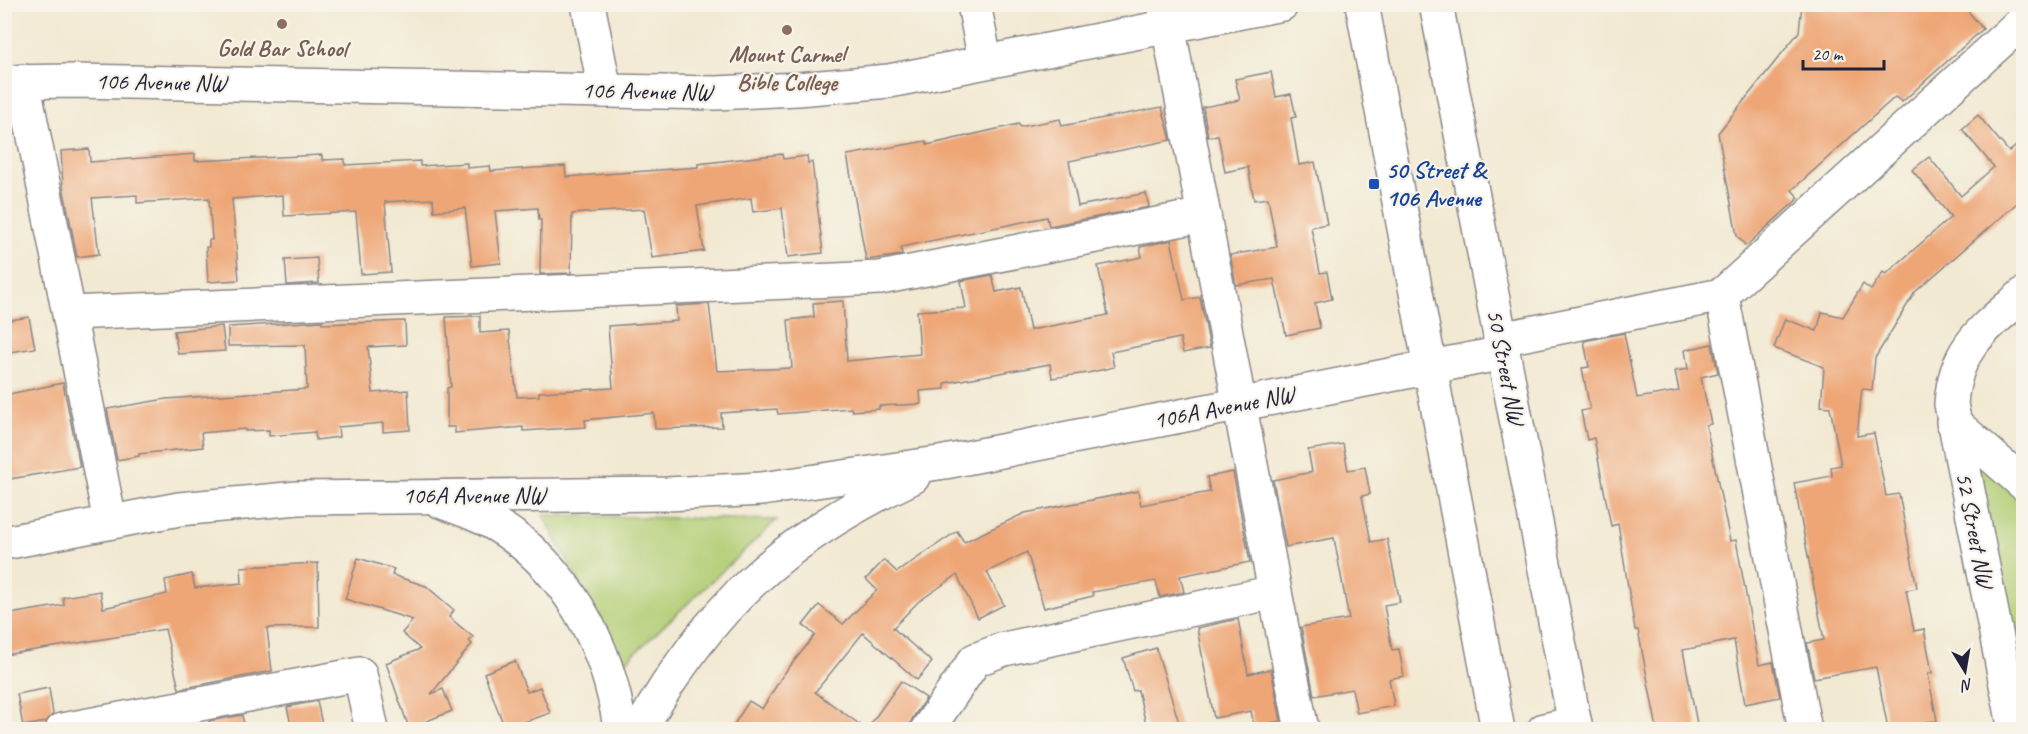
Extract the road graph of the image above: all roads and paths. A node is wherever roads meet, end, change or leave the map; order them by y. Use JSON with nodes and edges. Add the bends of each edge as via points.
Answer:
{"nodes":[{"id":1,"x":588,"y":4,"type":"edge"},
{"id":2,"x":974,"y":4,"type":"edge"},
{"id":3,"x":1282,"y":4,"type":"edge"},
{"id":4,"x":1362,"y":4,"type":"edge"},
{"id":5,"x":1436,"y":4,"type":"edge"},
{"id":6,"x":1166,"y":15,"type":"edge"},
{"id":7,"x":2024,"y":20,"type":"edge"},
{"id":8,"x":985,"y":61,"type":"junction"},
{"id":9,"x":14,"y":82,"type":"edge"},
{"id":10,"x":605,"y":91,"type":"junction"},
{"id":11,"x":1204,"y":215,"type":"junction"},
{"id":12,"x":2024,"y":294,"type":"edge"},
{"id":13,"x":1722,"y":295,"type":"junction"},
{"id":14,"x":70,"y":313,"type":"junction"},
{"id":15,"x":1502,"y":346,"type":"junction"},
{"id":16,"x":1428,"y":367,"type":"junction"},
{"id":17,"x":1239,"y":404,"type":"junction"},
{"id":18,"x":1953,"y":422,"type":"junction"},
{"id":19,"x":945,"y":462,"type":"junction"},
{"id":20,"x":2024,"y":484,"type":"edge"},
{"id":21,"x":424,"y":495,"type":"junction"},
{"id":22,"x":110,"y":522,"type":"junction"},
{"id":23,"x":4,"y":543,"type":"edge"},
{"id":24,"x":1275,"y":592,"type":"junction"},
{"id":25,"x":1565,"y":727,"type":"edge"},
{"id":26,"x":62,"y":729,"type":"edge"},
{"id":27,"x":372,"y":729,"type":"edge"},
{"id":28,"x":620,"y":729,"type":"edge"},
{"id":29,"x":640,"y":729,"type":"edge"},
{"id":30,"x":927,"y":729,"type":"edge"},
{"id":31,"x":1302,"y":729,"type":"edge"},
{"id":32,"x":1498,"y":729,"type":"edge"},
{"id":33,"x":1805,"y":729,"type":"edge"},
{"id":34,"x":2014,"y":729,"type":"edge"}],
"edges":[{"from":1,"to":10,"type":"street"},
{"from":2,"to":8,"type":"street"},
{"from":3,"to":6,"type":"street","name":"106 Avenue NW"},
{"from":4,"to":16,"type":"street"},
{"from":5,"to":15,"type":"street","name":"50 Street NW"},
{"from":6,"to":8,"type":"street","name":"106 Avenue NW"},
{"from":6,"to":11,"type":"street"},
{"from":7,"to":13,"type":"street"},
{"from":8,"to":10,"type":"street","name":"106 Avenue NW","via":[[889,81],[798,89],[716,93]]},
{"from":9,"to":10,"type":"street","name":"106 Avenue NW"},
{"from":9,"to":14,"type":"street"},
{"from":11,"to":14,"type":"street","via":[[880,278]]},
{"from":11,"to":17,"type":"street"},
{"from":12,"to":18,"type":"street","via":[[1972,340],[1959,361],[1952,389]]},
{"from":13,"to":15,"type":"street","name":"106A Avenue NW"},
{"from":13,"to":33,"type":"street"},
{"from":14,"to":22,"type":"street"},
{"from":15,"to":16,"type":"street","name":"106A Avenue NW"},
{"from":15,"to":25,"type":"street","name":"50 Street NW"},
{"from":16,"to":17,"type":"street","name":"106A Avenue NW"},
{"from":16,"to":32,"type":"street"},
{"from":17,"to":19,"type":"street","name":"106A Avenue NW"},
{"from":17,"to":24,"type":"street"},
{"from":18,"to":20,"type":"street","name":"52 Street NW"},
{"from":18,"to":34,"type":"street","name":"52 Street NW"},
{"from":19,"to":21,"type":"street","name":"106A Avenue NW","via":[[732,492]]},
{"from":19,"to":29,"type":"street","name":"106A Avenue NW","via":[[829,521],[760,573],[682,658]]},
{"from":21,"to":22,"type":"street","name":"106A Avenue NW","via":[[254,501]]},
{"from":21,"to":28,"type":"street","via":[[487,520],[504,531],[537,558],[568,592],[602,656],[615,693]]},
{"from":22,"to":23,"type":"street","name":"106A Avenue NW"},
{"from":24,"to":30,"type":"street","via":[[1016,647],[975,660]]},
{"from":24,"to":31,"type":"street"},
{"from":26,"to":27,"type":"street","via":[[360,674]]}]}
